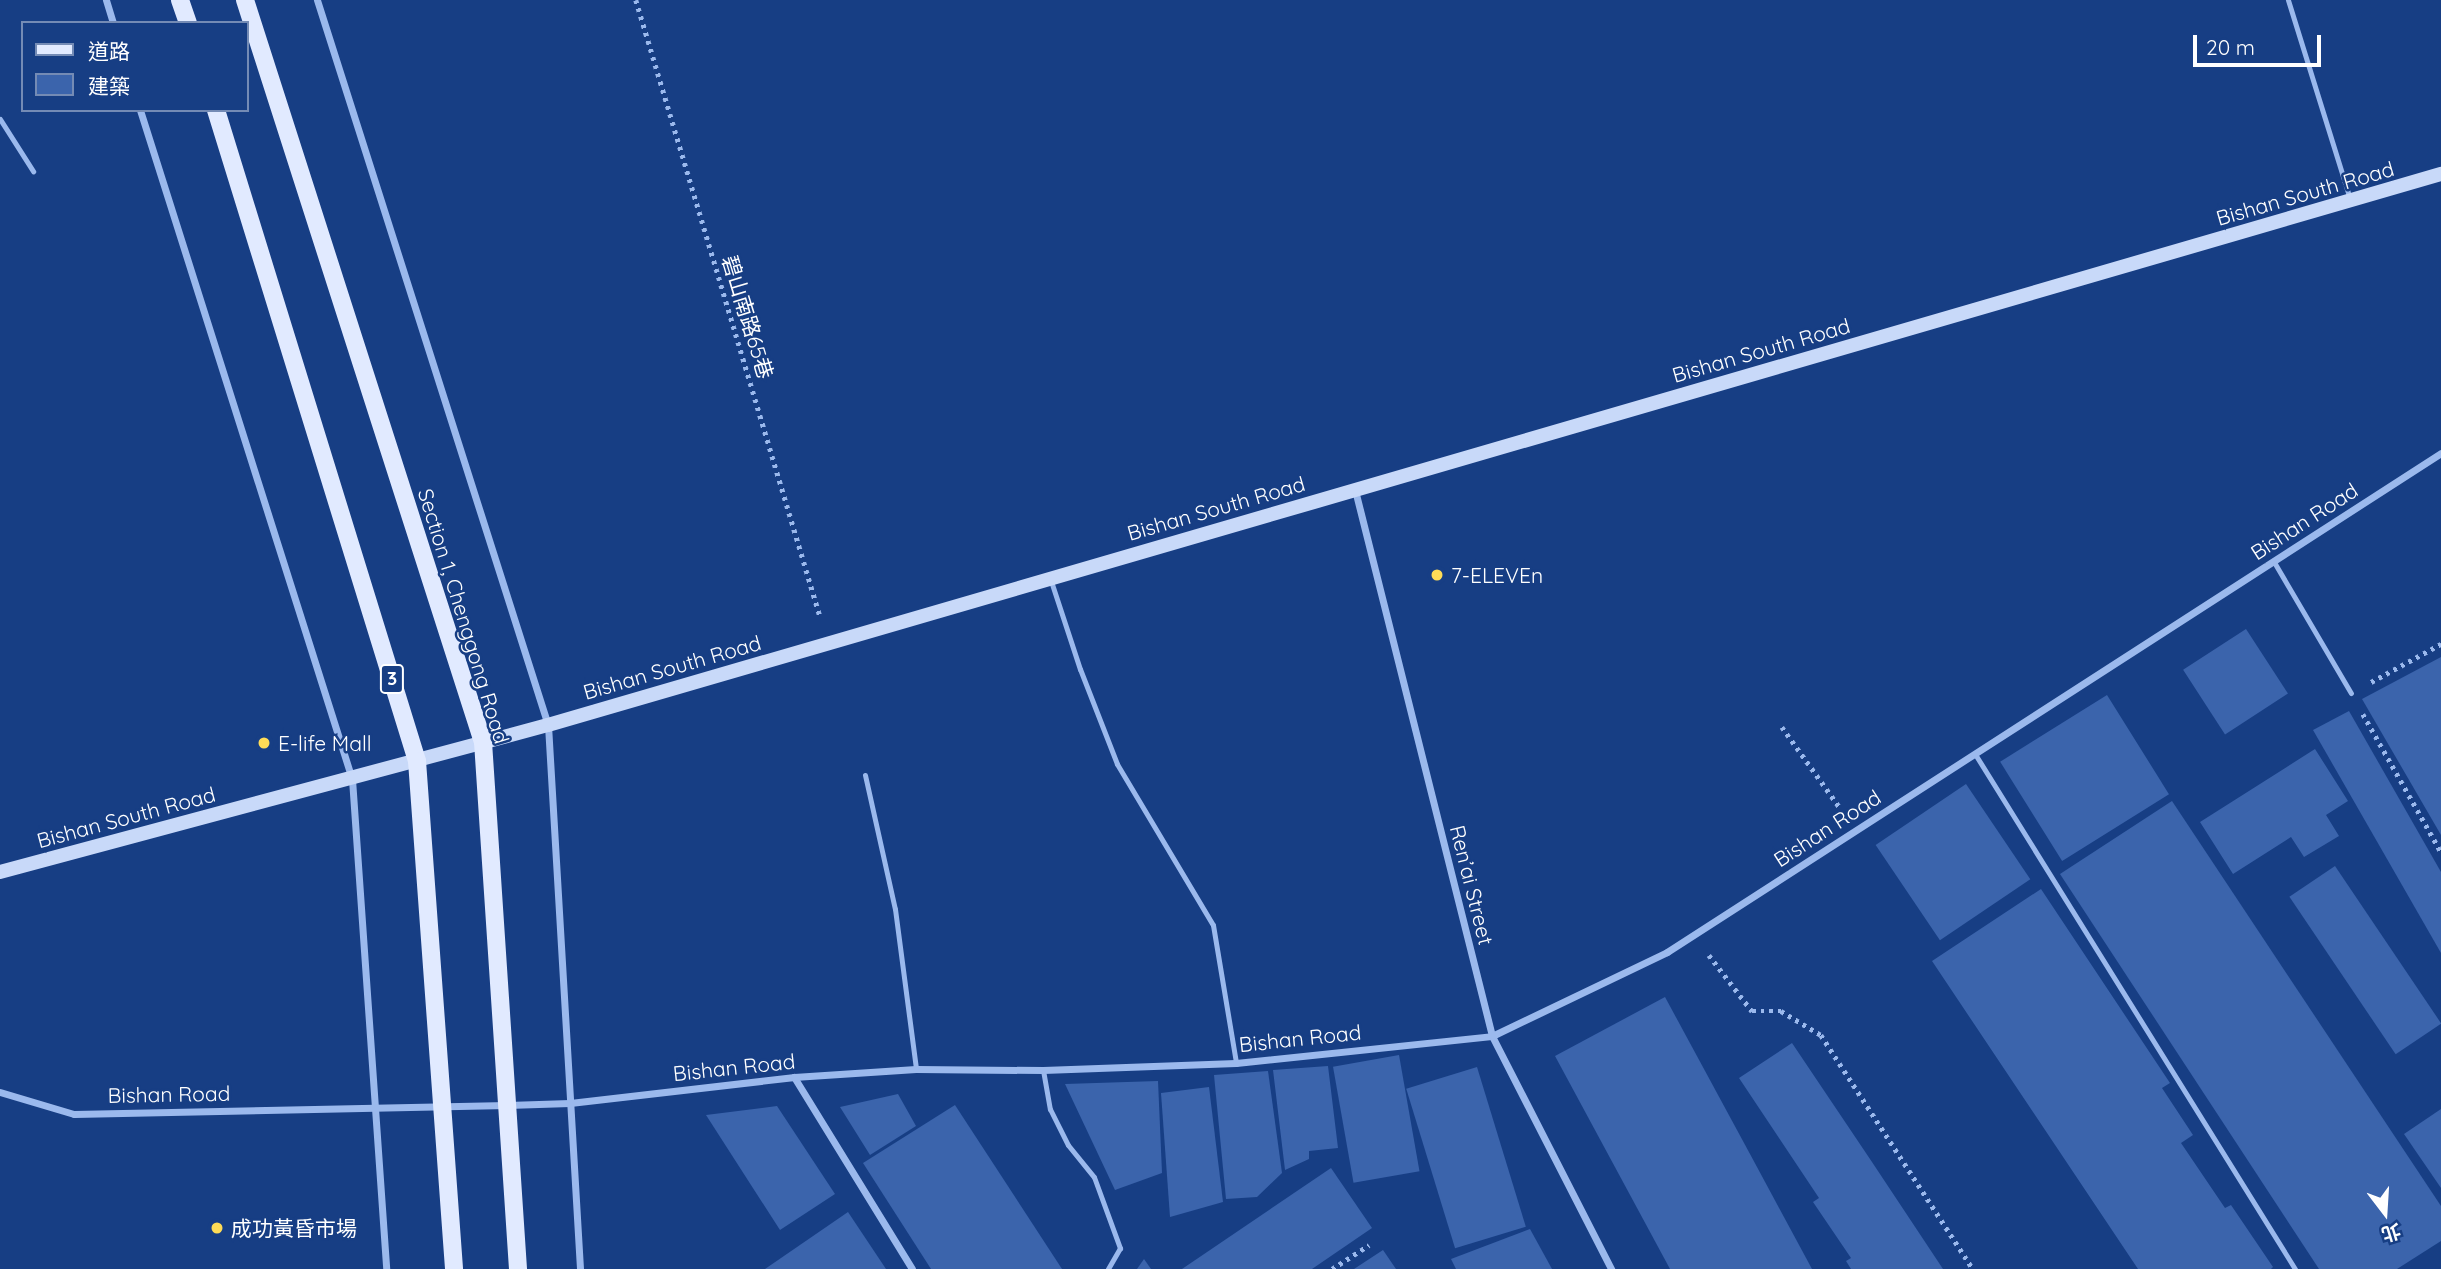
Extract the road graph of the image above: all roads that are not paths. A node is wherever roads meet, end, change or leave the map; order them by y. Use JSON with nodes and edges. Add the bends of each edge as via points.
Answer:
{"nodes":[{"id":1,"x":106,"y":0,"type":"edge"},
{"id":2,"x":180,"y":0,"type":"edge"},
{"id":3,"x":245,"y":0,"type":"edge"},
{"id":4,"x":317,"y":0,"type":"edge"},
{"id":5,"x":2288,"y":0,"type":"edge"},
{"id":6,"x":112,"y":21,"type":"edge"},
{"id":7,"x":187,"y":21,"type":"edge"},
{"id":8,"x":142,"y":112,"type":"edge"},
{"id":9,"x":217,"y":112,"type":"edge"},
{"id":10,"x":0,"y":119,"type":"edge"},
{"id":11,"x":33,"y":171,"type":"dead end"},
{"id":12,"x":2441,"y":174,"type":"edge"},
{"id":13,"x":2351,"y":202,"type":"junction"},
{"id":14,"x":2441,"y":453,"type":"edge"},
{"id":15,"x":1354,"y":490,"type":"junction"},
{"id":16,"x":2274,"y":562,"type":"junction"},
{"id":17,"x":1050,"y":578,"type":"junction"},
{"id":18,"x":2351,"y":694,"type":"road end"},
{"id":19,"x":548,"y":724,"type":"junction"},
{"id":20,"x":483,"y":742,"type":"junction"},
{"id":21,"x":1975,"y":754,"type":"junction"},
{"id":22,"x":416,"y":761,"type":"junction"},
{"id":23,"x":865,"y":775,"type":"dead end"},
{"id":24,"x":352,"y":779,"type":"junction"},
{"id":25,"x":0,"y":872,"type":"edge"},
{"id":26,"x":1492,"y":1036,"type":"junction"},
{"id":27,"x":1236,"y":1063,"type":"junction"},
{"id":28,"x":916,"y":1069,"type":"junction"},
{"id":29,"x":1043,"y":1070,"type":"junction"},
{"id":30,"x":794,"y":1077,"type":"junction"},
{"id":31,"x":0,"y":1092,"type":"edge"},
{"id":32,"x":570,"y":1103,"type":"junction"},
{"id":33,"x":440,"y":1105,"type":"junction"},
{"id":34,"x":507,"y":1105,"type":"junction"},
{"id":35,"x":377,"y":1109,"type":"junction"},
{"id":36,"x":386,"y":1269,"type":"edge"},
{"id":37,"x":454,"y":1269,"type":"edge"},
{"id":38,"x":518,"y":1269,"type":"edge"},
{"id":39,"x":580,"y":1269,"type":"edge"},
{"id":40,"x":912,"y":1269,"type":"edge"},
{"id":41,"x":1108,"y":1269,"type":"edge"},
{"id":42,"x":1611,"y":1269,"type":"edge"},
{"id":43,"x":2295,"y":1269,"type":"edge"}],
"edges":[{"from":1,"to":6,"type":"street"},
{"from":2,"to":7,"type":"main road"},
{"from":3,"to":20,"type":"main road","name":"Section 1, Chenggong Road"},
{"from":4,"to":19,"type":"street"},
{"from":5,"to":13,"type":"lane"},
{"from":8,"to":24,"type":"street"},
{"from":9,"to":22,"type":"main road","number":"3"},
{"from":10,"to":11,"type":"lane"},
{"from":12,"to":13,"type":"main road","name":"Bishan South Road"},
{"from":13,"to":15,"type":"main road","name":"Bishan South Road"},
{"from":14,"to":16,"type":"street","name":"Bishan Road"},
{"from":15,"to":17,"type":"main road","name":"Bishan South Road"},
{"from":15,"to":26,"type":"street","name":"Ren’ai Street"},
{"from":16,"to":18,"type":"lane"},
{"from":16,"to":21,"type":"street","name":"Bishan Road"},
{"from":17,"to":19,"type":"main road","name":"Bishan South Road"},
{"from":17,"to":27,"type":"lane","via":[[1117,764],[1213,925]]},
{"from":19,"to":20,"type":"main road","name":"Bishan South Road"},
{"from":19,"to":32,"type":"street"},
{"from":20,"to":22,"type":"main road","name":"Bishan South Road"},
{"from":20,"to":34,"type":"main road","name":"Section 1, Chenggong Road"},
{"from":21,"to":26,"type":"street","name":"Bishan Road","via":[[1667,951]]},
{"from":21,"to":43,"type":"lane"},
{"from":22,"to":24,"type":"main road","name":"Bishan South Road"},
{"from":22,"to":33,"type":"main road","number":"3"},
{"from":23,"to":28,"type":"lane","via":[[895,909]]},
{"from":24,"to":25,"type":"main road","name":"Bishan South Road"},
{"from":24,"to":35,"type":"street"},
{"from":26,"to":27,"type":"street","name":"Bishan Road"},
{"from":26,"to":42,"type":"street","name":"Ren’ai Street"},
{"from":27,"to":29,"type":"street","name":"Bishan Road"},
{"from":28,"to":29,"type":"street","name":"Bishan Road"},
{"from":28,"to":30,"type":"street","name":"Bishan Road"},
{"from":29,"to":41,"type":"lane","via":[[1050,1109],[1068,1145],[1094,1177],[1120,1248]]},
{"from":30,"to":32,"type":"street","name":"Bishan Road"},
{"from":30,"to":40,"type":"street"},
{"from":31,"to":35,"type":"street","name":"Bishan Road","via":[[74,1114]]},
{"from":32,"to":34,"type":"street","name":"Bishan Road"},
{"from":32,"to":39,"type":"street"},
{"from":33,"to":34,"type":"street","name":"Bishan Road"},
{"from":33,"to":35,"type":"street","name":"Bishan Road"},
{"from":33,"to":37,"type":"main road","number":"3"},
{"from":34,"to":38,"type":"main road","name":"Section 1, Chenggong Road"},
{"from":35,"to":36,"type":"street"}]}
